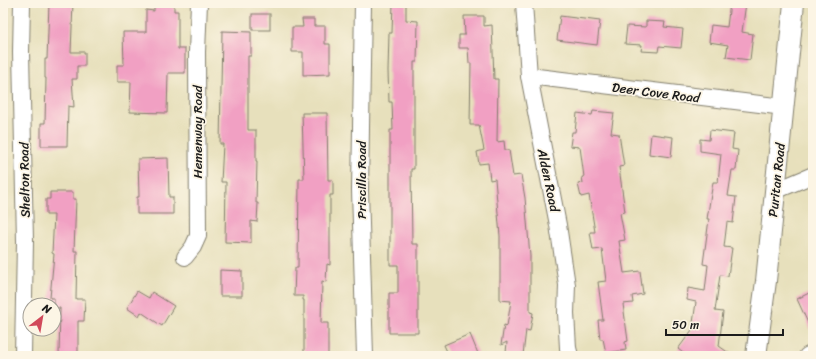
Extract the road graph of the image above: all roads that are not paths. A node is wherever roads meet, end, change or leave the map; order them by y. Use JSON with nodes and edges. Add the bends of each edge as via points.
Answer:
{"nodes":[{"id":1,"x":22,"y":3,"type":"edge"},
{"id":2,"x":199,"y":3,"type":"edge"},
{"id":3,"x":363,"y":3,"type":"edge"},
{"id":4,"x":524,"y":3,"type":"edge"},
{"id":5,"x":794,"y":3,"type":"edge"},
{"id":6,"x":529,"y":76,"type":"junction"},
{"id":7,"x":784,"y":107,"type":"junction"},
{"id":8,"x":813,"y":175,"type":"edge"},
{"id":9,"x":774,"y":191,"type":"junction"},
{"id":10,"x":185,"y":257,"type":"dead end"},
{"id":11,"x":813,"y":353,"type":"edge"},
{"id":12,"x":23,"y":356,"type":"edge"},
{"id":13,"x":365,"y":356,"type":"edge"},
{"id":14,"x":570,"y":356,"type":"edge"},
{"id":15,"x":756,"y":356,"type":"edge"},
{"id":16,"x":807,"y":356,"type":"edge"}],
"edges":[{"from":1,"to":12,"type":"street","name":"Shelton Road","via":[[25,241]]},
{"from":2,"to":10,"type":"street","name":"Hemenway Road","via":[[198,236]]},
{"from":3,"to":13,"type":"street","name":"Priscilla Road","via":[[360,190]]},
{"from":4,"to":6,"type":"street","name":"Alden Road"},
{"from":5,"to":7,"type":"street","name":"Puritan Road"},
{"from":6,"to":7,"type":"street","name":"Deer Cove Road"},
{"from":6,"to":14,"type":"street","name":"Alden Road","via":[[567,285],[567,341]]},
{"from":7,"to":9,"type":"street","name":"Puritan Road"},
{"from":8,"to":9,"type":"street"},
{"from":9,"to":15,"type":"street","name":"Puritan Road"},
{"from":11,"to":16,"type":"street"}]}
